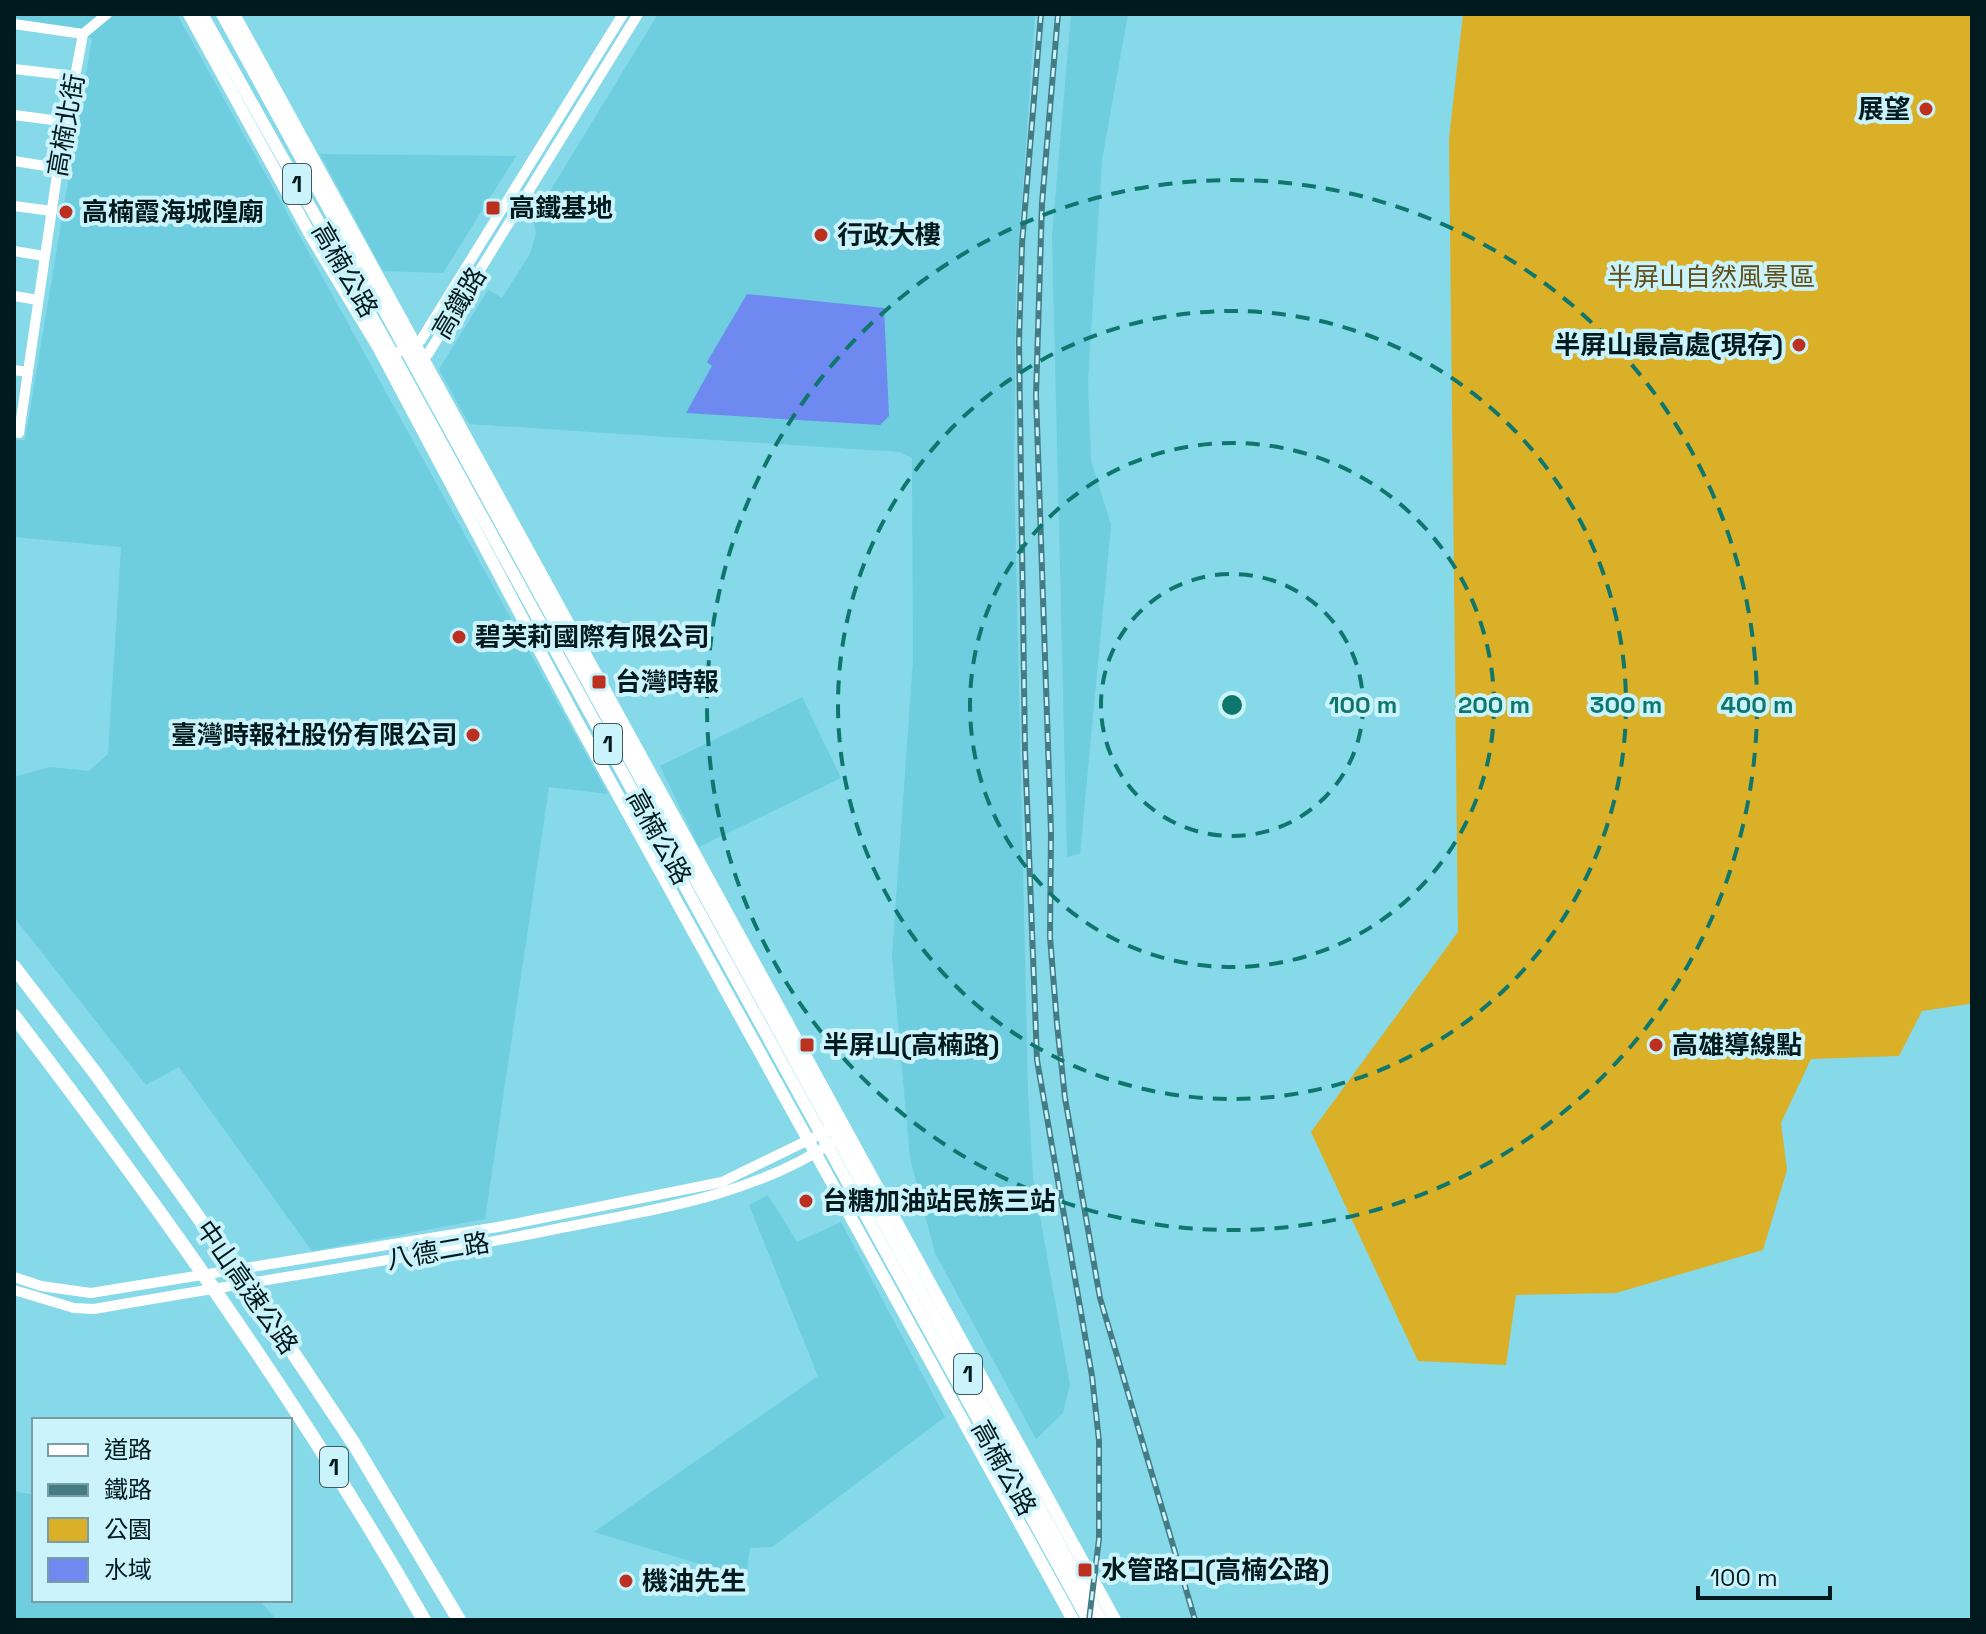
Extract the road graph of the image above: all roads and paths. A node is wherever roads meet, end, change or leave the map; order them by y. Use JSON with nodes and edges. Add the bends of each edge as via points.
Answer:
{"nodes":[{"id":1,"x":107,"y":14,"type":"edge"},
{"id":2,"x":189,"y":14,"type":"edge"},
{"id":3,"x":202,"y":14,"type":"edge"},
{"id":4,"x":222,"y":14,"type":"edge"},
{"id":5,"x":234,"y":14,"type":"edge"},
{"id":6,"x":623,"y":14,"type":"edge"},
{"id":7,"x":638,"y":14,"type":"edge"},
{"id":8,"x":14,"y":24,"type":"edge"},
{"id":9,"x":83,"y":34,"type":"junction"},
{"id":10,"x":14,"y":69,"type":"edge"},
{"id":11,"x":75,"y":76,"type":"junction"},
{"id":12,"x":14,"y":115,"type":"edge"},
{"id":13,"x":68,"y":122,"type":"junction"},
{"id":14,"x":14,"y":161,"type":"edge"},
{"id":15,"x":58,"y":168,"type":"junction"},
{"id":16,"x":14,"y":206,"type":"edge"},
{"id":17,"x":52,"y":211,"type":"junction"},
{"id":18,"x":341,"y":219,"type":"junction"},
{"id":19,"x":317,"y":233,"type":"junction"},
{"id":20,"x":481,"y":242,"type":"junction"},
{"id":21,"x":14,"y":251,"type":"edge"},
{"id":22,"x":489,"y":253,"type":"junction"},
{"id":23,"x":44,"y":256,"type":"junction"},
{"id":24,"x":14,"y":296,"type":"edge"},
{"id":25,"x":38,"y":300,"type":"junction"},
{"id":26,"x":410,"y":346,"type":"junction"},
{"id":27,"x":417,"y":360,"type":"junction"},
{"id":28,"x":394,"y":363,"type":"junction"},
{"id":29,"x":14,"y":370,"type":"edge"},
{"id":30,"x":28,"y":372,"type":"junction"},
{"id":31,"x":18,"y":407,"type":"edge"},
{"id":32,"x":14,"y":432,"type":"edge"},
{"id":33,"x":14,"y":967,"type":"edge"},
{"id":34,"x":14,"y":1016,"type":"edge"},
{"id":35,"x":835,"y":1133,"type":"junction"},
{"id":36,"x":812,"y":1148,"type":"junction"},
{"id":37,"x":14,"y":1277,"type":"edge"},
{"id":38,"x":14,"y":1290,"type":"edge"},
{"id":39,"x":424,"y":1620,"type":"edge"},
{"id":40,"x":459,"y":1620,"type":"edge"},
{"id":41,"x":1073,"y":1620,"type":"edge"},
{"id":42,"x":1088,"y":1620,"type":"edge"},
{"id":43,"x":1101,"y":1620,"type":"edge"},
{"id":44,"x":1115,"y":1620,"type":"edge"}],
"edges":[{"from":1,"to":9,"type":"street"},
{"from":2,"to":19,"type":"main road","name":"高楠公路","number":"1"},
{"from":3,"to":19,"type":"main road","name":"高楠公路","number":"1"},
{"from":4,"to":18,"type":"main road","name":"高楠公路","number":"1"},
{"from":5,"to":18,"type":"main road","name":"高楠公路","number":"1"},
{"from":6,"to":20,"type":"street","name":"高鐵路"},
{"from":7,"to":22,"type":"street","name":"高鐵路"},
{"from":8,"to":9,"type":"street"},
{"from":9,"to":11,"type":"street","name":"高楠北街"},
{"from":10,"to":11,"type":"street"},
{"from":11,"to":13,"type":"street","name":"高楠北街"},
{"from":12,"to":13,"type":"street"},
{"from":13,"to":15,"type":"street","name":"高楠北街"},
{"from":14,"to":15,"type":"street"},
{"from":15,"to":17,"type":"street","name":"高楠北街"},
{"from":16,"to":17,"type":"street"},
{"from":17,"to":23,"type":"street","name":"高楠北街"},
{"from":18,"to":19,"type":"main road"},
{"from":18,"to":26,"type":"main road","name":"高楠公路","number":"1"},
{"from":19,"to":28,"type":"main road","name":"高楠公路","number":"1"},
{"from":20,"to":22,"type":"street"},
{"from":20,"to":26,"type":"street","name":"高鐵路","via":[[421,340]]},
{"from":21,"to":23,"type":"street"},
{"from":22,"to":27,"type":"street","name":"高鐵路","via":[[428,354]]},
{"from":23,"to":25,"type":"street","name":"高楠北街"},
{"from":24,"to":25,"type":"street"},
{"from":25,"to":30,"type":"street","name":"高楠北街"},
{"from":26,"to":27,"type":"main road","name":"高楠公路","number":"1"},
{"from":26,"to":28,"type":"street","name":"高鐵路"},
{"from":27,"to":28,"type":"street","name":"高鐵路"},
{"from":27,"to":35,"type":"main road","name":"高楠公路","number":"1"},
{"from":28,"to":35,"type":"main road","name":"高楠公路","number":"1"},
{"from":28,"to":36,"type":"main road","name":"高楠公路","number":"1"},
{"from":29,"to":30,"type":"street"},
{"from":30,"to":31,"type":"street","name":"高楠北街"},
{"from":31,"to":32,"type":"street","name":"高楠北街","via":[[19,433]]},
{"from":33,"to":40,"type":"highway","name":"中山高速公路","number":"1","via":[[266,1312],[354,1444]]},
{"from":34,"to":39,"type":"highway","name":"中山高速公路","number":"1","via":[[236,1319],[330,1461]]},
{"from":35,"to":36,"type":"street","name":"八德二路"},
{"from":35,"to":42,"type":"main road","name":"高楠公路","number":"1"},
{"from":35,"to":43,"type":"main road","name":"高楠公路","number":"1"},
{"from":35,"to":44,"type":"main road","name":"高楠公路","number":"1"},
{"from":36,"to":37,"type":"street","name":"八德二路","via":[[722,1182],[498,1227],[91,1293]]},
{"from":36,"to":38,"type":"street","name":"八德二路","via":[[718,1196],[488,1243],[94,1309]]},
{"from":36,"to":41,"type":"main road","name":"高楠公路","number":"1"}]}
